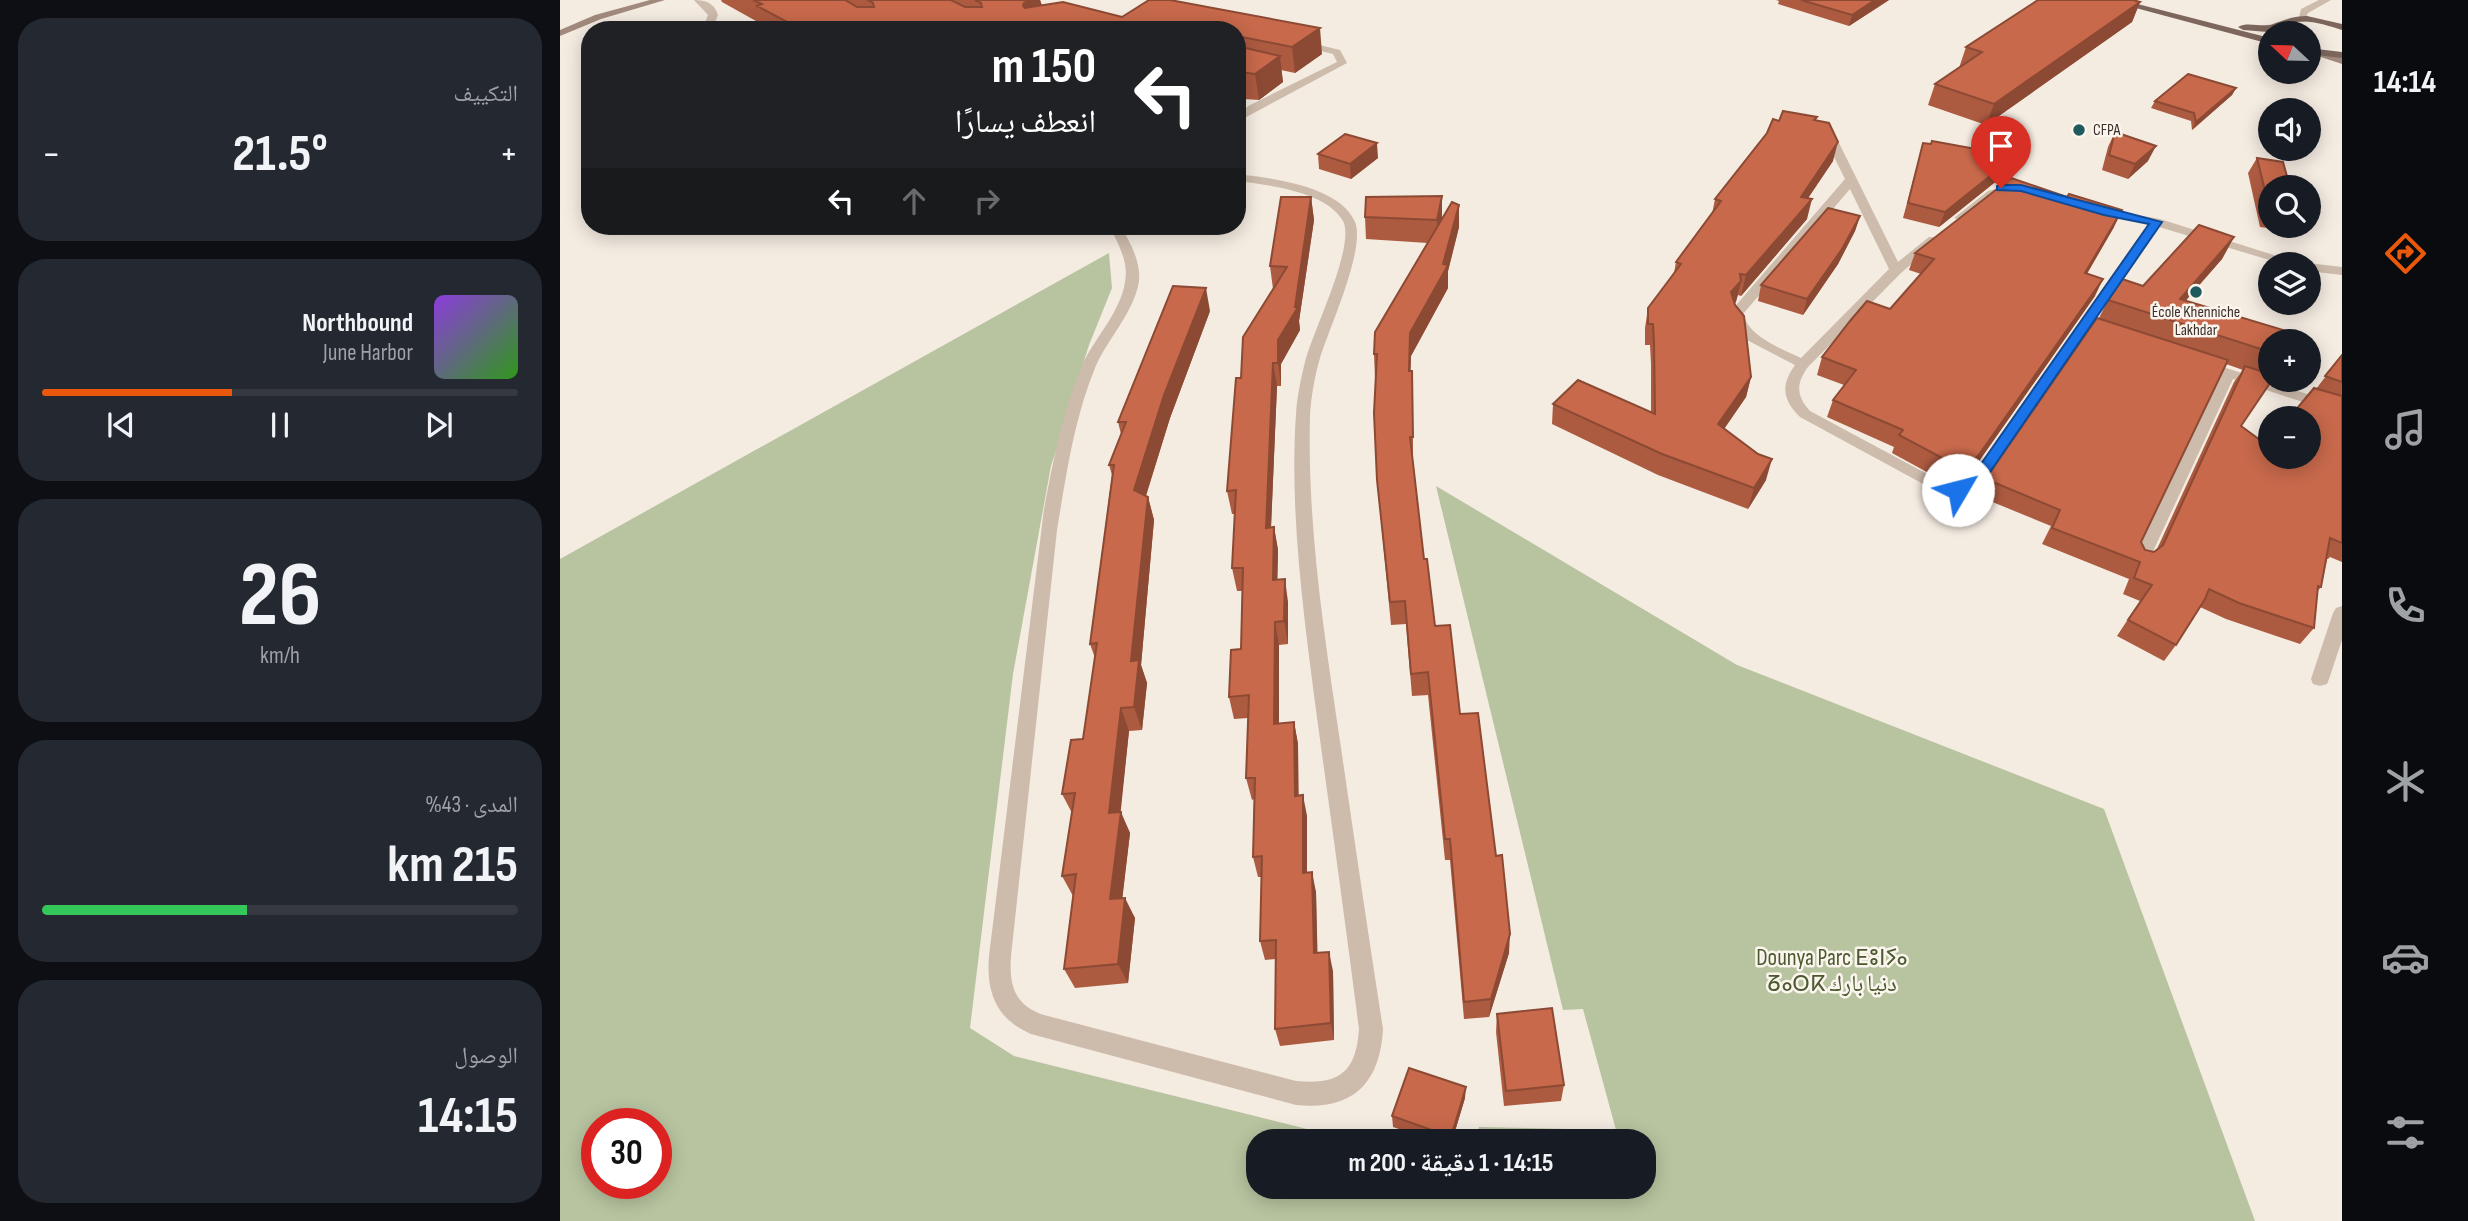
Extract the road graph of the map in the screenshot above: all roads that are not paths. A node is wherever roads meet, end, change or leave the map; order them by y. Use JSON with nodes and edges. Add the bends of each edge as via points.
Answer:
{"nodes":[{"id":1,"x":660,"y":0,"type":"edge"},
{"id":2,"x":699,"y":0,"type":"edge"},
{"id":3,"x":2112,"y":0,"type":"edge"},
{"id":4,"x":2132,"y":0,"type":"edge"},
{"id":5,"x":2326,"y":0,"type":"edge"},
{"id":6,"x":2301,"y":20,"type":"junction"},
{"id":7,"x":588,"y":21,"type":"edge"},
{"id":8,"x":711,"y":21,"type":"edge"},
{"id":9,"x":2292,"y":21,"type":"edge"},
{"id":10,"x":581,"y":24,"type":"edge"},
{"id":11,"x":2342,"y":27,"type":"edge"},
{"id":12,"x":2258,"y":29,"type":"edge"},
{"id":13,"x":560,"y":33,"type":"edge"},
{"id":14,"x":2258,"y":38,"type":"edge"},
{"id":15,"x":1290,"y":41,"type":"edge"},
{"id":16,"x":2321,"y":53,"type":"edge"},
{"id":17,"x":2321,"y":54,"type":"edge"},
{"id":18,"x":2342,"y":55,"type":"edge"},
{"id":19,"x":2342,"y":61,"type":"edge"},
{"id":20,"x":1283,"y":77,"type":"dead end"},
{"id":21,"x":1306,"y":82,"type":"junction"},
{"id":22,"x":1246,"y":105,"type":"edge"},
{"id":23,"x":1255,"y":107,"type":"junction"},
{"id":24,"x":1246,"y":113,"type":"edge"},
{"id":25,"x":1832,"y":141,"type":"edge"},
{"id":26,"x":1246,"y":178,"type":"edge"},
{"id":27,"x":1850,"y":180,"type":"junction"},
{"id":28,"x":2032,"y":191,"type":"edge"},
{"id":29,"x":2083,"y":206,"type":"edge"},
{"id":30,"x":2156,"y":222,"type":"junction"},
{"id":31,"x":1119,"y":235,"type":"edge"},
{"id":32,"x":2258,"y":253,"type":"edge"},
{"id":33,"x":2321,"y":269,"type":"edge"},
{"id":34,"x":1896,"y":270,"type":"junction"},
{"id":35,"x":2342,"y":271,"type":"edge"},
{"id":36,"x":2189,"y":360,"type":"edge"},
{"id":37,"x":1803,"y":364,"type":"junction"},
{"id":38,"x":2229,"y":373,"type":"junction"},
{"id":39,"x":2342,"y":410,"type":"edge"},
{"id":40,"x":2141,"y":560,"type":"edge"},
{"id":41,"x":2342,"y":613,"type":"edge"},
{"id":42,"x":2320,"y":679,"type":"dead end"}],
"edges":[{"from":1,"to":7,"type":"street"},
{"from":2,"to":8,"type":"street","via":[[711,9]]},
{"from":3,"to":14,"type":"main road"},
{"from":4,"to":12,"type":"main road"},
{"from":5,"to":6,"type":"street","via":[[2304,11]]},
{"from":6,"to":9,"type":"main road"},
{"from":6,"to":11,"type":"main road"},
{"from":10,"to":13,"type":"street"},
{"from":15,"to":21,"type":"street","via":[[1330,50],[1342,59],[1338,66]]},
{"from":16,"to":18,"type":"main road"},
{"from":17,"to":19,"type":"street"},
{"from":20,"to":21,"type":"street"},
{"from":21,"to":23,"type":"street"},
{"from":22,"to":23,"type":"street"},
{"from":23,"to":24,"type":"street"},
{"from":25,"to":27,"type":"street"},
{"from":26,"to":31,"type":"street","via":[[1309,192],[1334,203],[1349,221],[1352,236],[1312,361],[1303,413],[1305,527],[1318,657],[1371,1029],[1363,1069],[1345,1087],[1329,1094],[1296,1093],[1026,1022],[1011,1011],[1002,996],[998,979],[1045,557],[1068,427],[1089,366],[1132,283],[1129,255]]},
{"from":27,"to":34,"type":"street"},
{"from":27,"to":37,"type":"street","via":[[1736,314],[1750,336]]},
{"from":28,"to":34,"type":"street","via":[[2001,188]]},
{"from":29,"to":30,"type":"street"},
{"from":30,"to":32,"type":"street"},
{"from":30,"to":37,"type":"street","via":[[2091,328],[1974,485],[1958,490],[1928,483],[1805,414],[1790,397],[1789,388],[1790,379]]},
{"from":33,"to":35,"type":"street"},
{"from":34,"to":37,"type":"street"},
{"from":36,"to":38,"type":"street"},
{"from":38,"to":39,"type":"street"},
{"from":38,"to":40,"type":"street"},
{"from":41,"to":42,"type":"street"}]}
